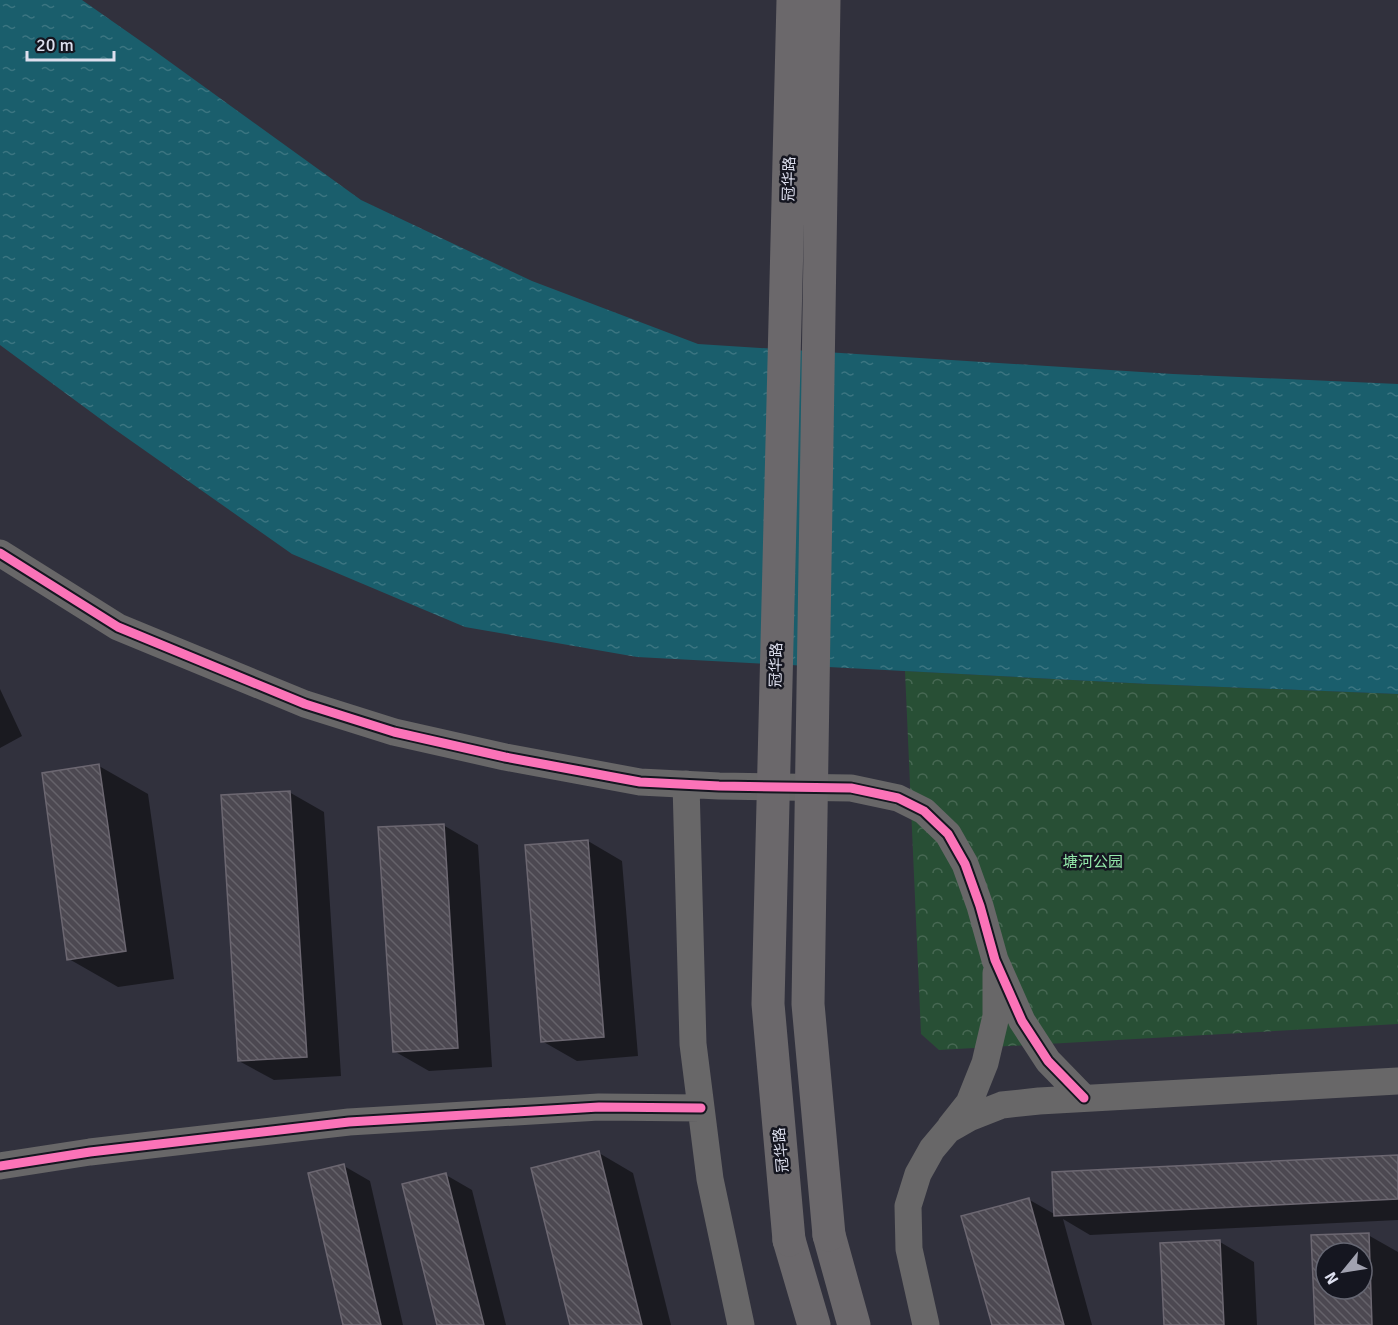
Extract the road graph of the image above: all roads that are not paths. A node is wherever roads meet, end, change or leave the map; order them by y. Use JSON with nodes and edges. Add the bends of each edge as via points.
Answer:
{"nodes":[{"id":1,"x":793,"y":0,"type":"edge"},
{"id":2,"x":824,"y":0,"type":"edge"},
{"id":3,"x":0,"y":553,"type":"edge"},
{"id":4,"x":686,"y":784,"type":"junction"},
{"id":5,"x":996,"y":960,"type":"junction"},
{"id":6,"x":1398,"y":1081,"type":"edge"},
{"id":7,"x":1084,"y":1098,"type":"junction"},
{"id":8,"x":701,"y":1108,"type":"junction"},
{"id":9,"x":948,"y":1130,"type":"junction"},
{"id":10,"x":0,"y":1166,"type":"edge"},
{"id":11,"x":741,"y":1325,"type":"edge"},
{"id":12,"x":814,"y":1325,"type":"edge"},
{"id":13,"x":854,"y":1325,"type":"edge"},
{"id":14,"x":926,"y":1325,"type":"edge"}],
"edges":[{"from":1,"to":12,"type":"main road","name":"冠华路","bridge":true,"via":[[768,1004],[789,1239]]},
{"from":2,"to":13,"type":"main road","bridge":true,"via":[[808,1004],[830,1235]]},
{"from":3,"to":4,"type":"street","via":[[118,627],[305,704],[394,732],[505,757],[640,782]]},
{"from":4,"to":5,"type":"street","via":[[851,788],[898,798],[924,811],[948,834],[965,864]]},
{"from":4,"to":8,"type":"street","via":[[693,1044]]},
{"from":5,"to":7,"type":"street","via":[[1027,1029],[1048,1061]]},
{"from":5,"to":9,"type":"street","via":[[996,1016],[986,1063],[969,1103]]},
{"from":6,"to":7,"type":"street"},
{"from":7,"to":9,"type":"street","via":[[1002,1105]]},
{"from":8,"to":10,"type":"street","via":[[599,1107],[349,1122]]},
{"from":8,"to":11,"type":"street","via":[[710,1179]]},
{"from":9,"to":14,"type":"street","via":[[918,1174],[908,1206],[909,1249]]}]}
